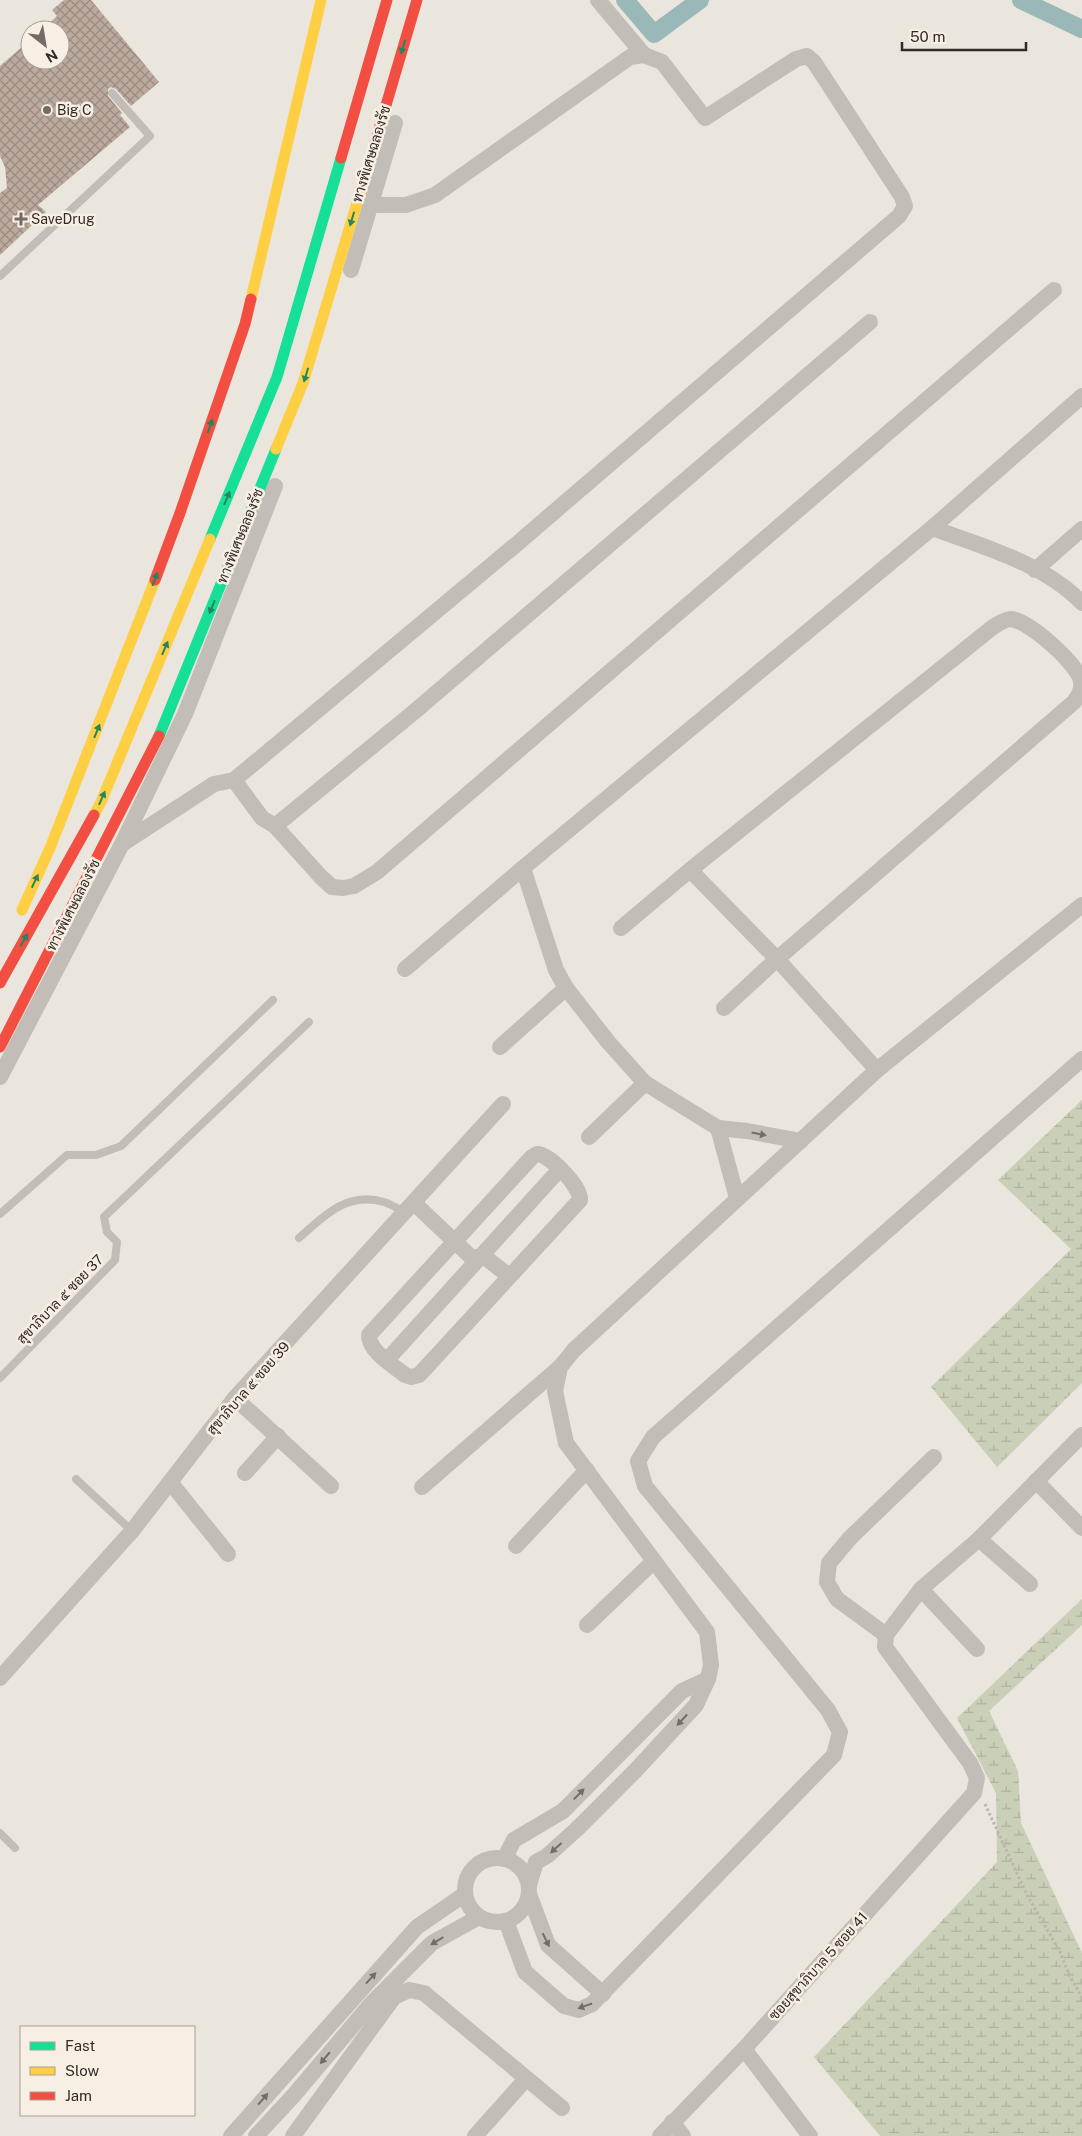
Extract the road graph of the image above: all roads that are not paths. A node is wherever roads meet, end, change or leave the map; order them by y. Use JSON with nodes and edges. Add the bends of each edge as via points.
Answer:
{"nodes":[{"id":1,"x":387,"y":0,"type":"edge"},
{"id":2,"x":417,"y":0,"type":"edge"},
{"id":3,"x":430,"y":0,"type":"edge"},
{"id":4,"x":598,"y":0,"type":"edge"},
{"id":5,"x":320,"y":6,"type":"edge"},
{"id":6,"x":644,"y":55,"type":"junction"},
{"id":7,"x":112,"y":93,"type":"dead end"},
{"id":8,"x":371,"y":205,"type":"junction"},
{"id":9,"x":0,"y":276,"type":"edge"},
{"id":10,"x":1054,"y":290,"type":"dead end"},
{"id":11,"x":870,"y":322,"type":"dead end"},
{"id":12,"x":1082,"y":396,"type":"edge"},
{"id":13,"x":932,"y":528,"type":"junction"},
{"id":14,"x":1082,"y":529,"type":"edge"},
{"id":15,"x":1035,"y":570,"type":"junction"},
{"id":16,"x":1082,"y":603,"type":"edge"},
{"id":17,"x":234,"y":780,"type":"junction"},
{"id":18,"x":275,"y":826,"type":"junction"},
{"id":19,"x":122,"y":844,"type":"junction"},
{"id":20,"x":523,"y":868,"type":"junction"},
{"id":21,"x":690,"y":870,"type":"junction"},
{"id":22,"x":1082,"y":905,"type":"edge"},
{"id":23,"x":17,"y":921,"type":"dead end"},
{"id":24,"x":621,"y":928,"type":"dead end"},
{"id":25,"x":776,"y":959,"type":"junction"},
{"id":26,"x":405,"y":969,"type":"dead end"},
{"id":27,"x":0,"y":982,"type":"edge"},
{"id":28,"x":566,"y":988,"type":"junction"},
{"id":29,"x":273,"y":1000,"type":"dead end"},
{"id":30,"x":724,"y":1008,"type":"dead end"},
{"id":31,"x":309,"y":1022,"type":"dead end"},
{"id":32,"x":0,"y":1047,"type":"edge"},
{"id":33,"x":500,"y":1047,"type":"dead end"},
{"id":34,"x":1082,"y":1059,"type":"edge"},
{"id":35,"x":877,"y":1070,"type":"junction"},
{"id":36,"x":0,"y":1077,"type":"edge"},
{"id":37,"x":645,"y":1084,"type":"junction"},
{"id":38,"x":503,"y":1104,"type":"dead end"},
{"id":39,"x":718,"y":1128,"type":"junction"},
{"id":40,"x":590,"y":1137,"type":"dead end"},
{"id":41,"x":800,"y":1142,"type":"junction"},
{"id":42,"x":560,"y":1169,"type":"junction"},
{"id":43,"x":737,"y":1198,"type":"junction"},
{"id":44,"x":409,"y":1207,"type":"junction"},
{"id":45,"x":0,"y":1214,"type":"edge"},
{"id":46,"x":299,"y":1238,"type":"dead end"},
{"id":47,"x":454,"y":1241,"type":"junction"},
{"id":48,"x":481,"y":1256,"type":"junction"},
{"id":49,"x":509,"y":1276,"type":"junction"},
{"id":50,"x":387,"y":1360,"type":"junction"},
{"id":51,"x":560,"y":1368,"type":"junction"},
{"id":52,"x":0,"y":1378,"type":"edge"},
{"id":53,"x":235,"y":1398,"type":"junction"},
{"id":54,"x":1082,"y":1435,"type":"edge"},
{"id":55,"x":278,"y":1436,"type":"junction"},
{"id":56,"x":934,"y":1457,"type":"dead end"},
{"id":57,"x":587,"y":1470,"type":"junction"},
{"id":58,"x":245,"y":1473,"type":"dead end"},
{"id":59,"x":76,"y":1479,"type":"dead end"},
{"id":60,"x":1036,"y":1481,"type":"junction"},
{"id":61,"x":170,"y":1482,"type":"junction"},
{"id":62,"x":331,"y":1486,"type":"dead end"},
{"id":63,"x":422,"y":1487,"type":"dead end"},
{"id":64,"x":1082,"y":1528,"type":"edge"},
{"id":65,"x":132,"y":1531,"type":"junction"},
{"id":66,"x":979,"y":1538,"type":"junction"},
{"id":67,"x":516,"y":1546,"type":"dead end"},
{"id":68,"x":228,"y":1554,"type":"dead end"},
{"id":69,"x":654,"y":1561,"type":"junction"},
{"id":70,"x":1030,"y":1584,"type":"dead end"},
{"id":71,"x":921,"y":1589,"type":"junction"},
{"id":72,"x":587,"y":1625,"type":"dead end"},
{"id":73,"x":886,"y":1635,"type":"junction"},
{"id":74,"x":977,"y":1649,"type":"dead end"},
{"id":75,"x":0,"y":1678,"type":"edge"},
{"id":76,"x":708,"y":1679,"type":"junction"},
{"id":77,"x":616,"y":1756,"type":"junction"},
{"id":78,"x":635,"y":1771,"type":"junction"},
{"id":79,"x":563,"y":1811,"type":"junction"},
{"id":80,"x":578,"y":1828,"type":"junction"},
{"id":81,"x":0,"y":1833,"type":"edge"},
{"id":82,"x":15,"y":1848,"type":"dead end"},
{"id":83,"x":504,"y":1859,"type":"junction"},
{"id":84,"x":529,"y":1890,"type":"junction"},
{"id":85,"x":465,"y":1894,"type":"junction"},
{"id":86,"x":479,"y":1917,"type":"junction"},
{"id":87,"x":506,"y":1921,"type":"junction"},
{"id":88,"x":603,"y":1994,"type":"junction"},
{"id":89,"x":744,"y":2049,"type":"junction"},
{"id":90,"x":526,"y":2079,"type":"junction"},
{"id":91,"x":562,"y":2108,"type":"dead end"},
{"id":92,"x":672,"y":2122,"type":"junction"},
{"id":93,"x":231,"y":2136,"type":"edge"},
{"id":94,"x":256,"y":2136,"type":"edge"},
{"id":95,"x":293,"y":2136,"type":"edge"},
{"id":96,"x":475,"y":2136,"type":"edge"},
{"id":97,"x":660,"y":2136,"type":"edge"},
{"id":98,"x":683,"y":2136,"type":"edge"},
{"id":99,"x":810,"y":2136,"type":"edge"}],
"edges":[{"from":27,"to":1,"type":"highway","name":"ทางพิเศษฉลองรัช","one_way":true,"via":[[100,802],[277,377]]},
{"from":2,"to":32,"type":"highway","name":"ทางพิเศษฉลองรัช","one_way":true,"via":[[300,392],[155,745]]},
{"from":3,"to":8,"type":"street"},
{"from":4,"to":6,"type":"street"},
{"from":23,"to":5,"type":"highway","one_way":true,"via":[[104,712],[180,513],[245,324]]},
{"from":6,"to":8,"type":"street","via":[[630,57],[435,195],[406,205]]},
{"from":6,"to":17,"type":"street","via":[[662,62],[705,118],[796,59],[807,56],[830,86],[905,206],[885,229]]},
{"from":7,"to":9,"type":"lane","via":[[150,136]]},
{"from":8,"to":19,"type":"street","via":[[311,398],[185,714]]},
{"from":10,"to":18,"type":"street","via":[[377,872],[354,886],[332,887]]},
{"from":11,"to":18,"type":"street","via":[[414,712]]},
{"from":12,"to":13,"type":"street"},
{"from":13,"to":15,"type":"street","via":[[1009,556]]},
{"from":13,"to":20,"type":"street"},
{"from":14,"to":15,"type":"street"},
{"from":15,"to":16,"type":"street","via":[[1068,588]]},
{"from":17,"to":18,"type":"street","via":[[262,818]]},
{"from":17,"to":19,"type":"street","via":[[214,784]]},
{"from":19,"to":36,"type":"street"},
{"from":20,"to":26,"type":"street"},
{"from":20,"to":28,"type":"street","via":[[556,970]]},
{"from":21,"to":24,"type":"street"},
{"from":21,"to":25,"type":"street"},
{"from":21,"to":25,"type":"street","via":[[993,626],[1008,619],[1022,622],[1058,648],[1081,680],[1081,693],[1074,702]]},
{"from":22,"to":35,"type":"street"},
{"from":25,"to":30,"type":"street"},
{"from":25,"to":35,"type":"street"},
{"from":28,"to":33,"type":"street"},
{"from":28,"to":37,"type":"street"},
{"from":29,"to":45,"type":"lane","via":[[122,1146],[96,1155],[67,1155]]},
{"from":31,"to":52,"type":"lane","name":"สุขาภิบาล ๕ ซอย 37","via":[[104,1217],[107,1232],[118,1242],[115,1260]]},
{"from":34,"to":88,"type":"street","via":[[653,1437],[638,1461],[645,1486],[828,1710],[840,1732],[834,1755]]},
{"from":35,"to":41,"type":"street"},
{"from":37,"to":39,"type":"street"},
{"from":37,"to":40,"type":"street"},
{"from":38,"to":44,"type":"street","name":"สุขาภิบาล ๕ ซอย 39"},
{"from":39,"to":41,"type":"street","one_way":true},
{"from":39,"to":43,"type":"street"},
{"from":41,"to":43,"type":"street"},
{"from":42,"to":47,"type":"street","via":[[541,1154],[532,1157]]},
{"from":42,"to":48,"type":"street"},
{"from":42,"to":49,"type":"street","via":[[573,1182],[580,1200]]},
{"from":43,"to":51,"type":"street","via":[[574,1350]]},
{"from":44,"to":46,"type":"lane","via":[[359,1200],[334,1208]]},
{"from":44,"to":47,"type":"street"},
{"from":44,"to":53,"type":"street","name":"สุขาภิบาล ๕ ซอย 39"},
{"from":47,"to":48,"type":"street","via":[[471,1257]]},
{"from":47,"to":50,"type":"street","via":[[369,1334],[374,1348]]},
{"from":48,"to":49,"type":"street"},
{"from":48,"to":50,"type":"street"},
{"from":49,"to":50,"type":"street","via":[[419,1374],[405,1375]]},
{"from":51,"to":57,"type":"street","via":[[555,1391],[558,1415],[566,1443]]},
{"from":51,"to":63,"type":"street"},
{"from":53,"to":55,"type":"street"},
{"from":53,"to":61,"type":"street","name":"สุขาภิบาล ๕ ซอย 39"},
{"from":54,"to":60,"type":"street"},
{"from":55,"to":58,"type":"street"},
{"from":55,"to":62,"type":"street"},
{"from":56,"to":73,"type":"street","via":[[850,1538],[829,1563],[827,1582],[837,1599]]},
{"from":57,"to":67,"type":"street"},
{"from":57,"to":69,"type":"street"},
{"from":59,"to":65,"type":"lane"},
{"from":60,"to":64,"type":"street"},
{"from":60,"to":66,"type":"street"},
{"from":61,"to":65,"type":"street","name":"สุขาภิบาล ๕ ซอย 39"},
{"from":61,"to":68,"type":"street"},
{"from":65,"to":75,"type":"street","name":"สุขาภิบาล ๕ ซอย 39"},
{"from":66,"to":70,"type":"street"},
{"from":66,"to":71,"type":"street"},
{"from":69,"to":72,"type":"street"},
{"from":69,"to":76,"type":"street","via":[[707,1632],[711,1665]]},
{"from":71,"to":73,"type":"street"},
{"from":71,"to":74,"type":"street"},
{"from":73,"to":89,"type":"street","name":"ซอยสุขาภิบาล 5 ซอย 41","via":[[885,1647],[970,1763],[977,1778],[974,1793]]},
{"from":76,"to":77,"type":"street","via":[[682,1691]]},
{"from":76,"to":78,"type":"street","one_way":true,"via":[[696,1705]]},
{"from":77,"to":78,"type":"street"},
{"from":79,"to":77,"type":"street","one_way":true},
{"from":78,"to":80,"type":"street"},
{"from":79,"to":80,"type":"street"},
{"from":79,"to":83,"type":"street","via":[[514,1840]]},
{"from":80,"to":84,"type":"street","one_way":true,"via":[[536,1862]]},
{"from":81,"to":82,"type":"lane"},
{"from":83,"to":84,"type":"street","via":[[521,1869]]},
{"from":83,"to":85,"type":"street","via":[[488,1859],[472,1869]]},
{"from":84,"to":87,"type":"street","via":[[521,1911]]},
{"from":84,"to":88,"type":"street","one_way":true,"via":[[548,1945]]},
{"from":85,"to":86,"type":"street","via":[[472,1911]]},
{"from":93,"to":85,"type":"street","one_way":true,"via":[[417,1927]]},
{"from":86,"to":87,"type":"street","via":[[488,1921]]},
{"from":86,"to":94,"type":"street","one_way":true,"via":[[432,1943],[371,2004]]},
{"from":88,"to":87,"type":"street","one_way":true,"via":[[579,2010],[564,2006],[525,1972]]},
{"from":89,"to":92,"type":"street","name":"ซอยสุขาภิบาล 5 ซอย 41"},
{"from":89,"to":99,"type":"street"},
{"from":90,"to":91,"type":"street"},
{"from":90,"to":95,"type":"street","via":[[424,1993],[409,1990],[394,1997]]},
{"from":90,"to":96,"type":"street"},
{"from":92,"to":97,"type":"street","name":"ซอยสุขาภิบาล 5 ซอย 41"},
{"from":92,"to":98,"type":"street"}]}
